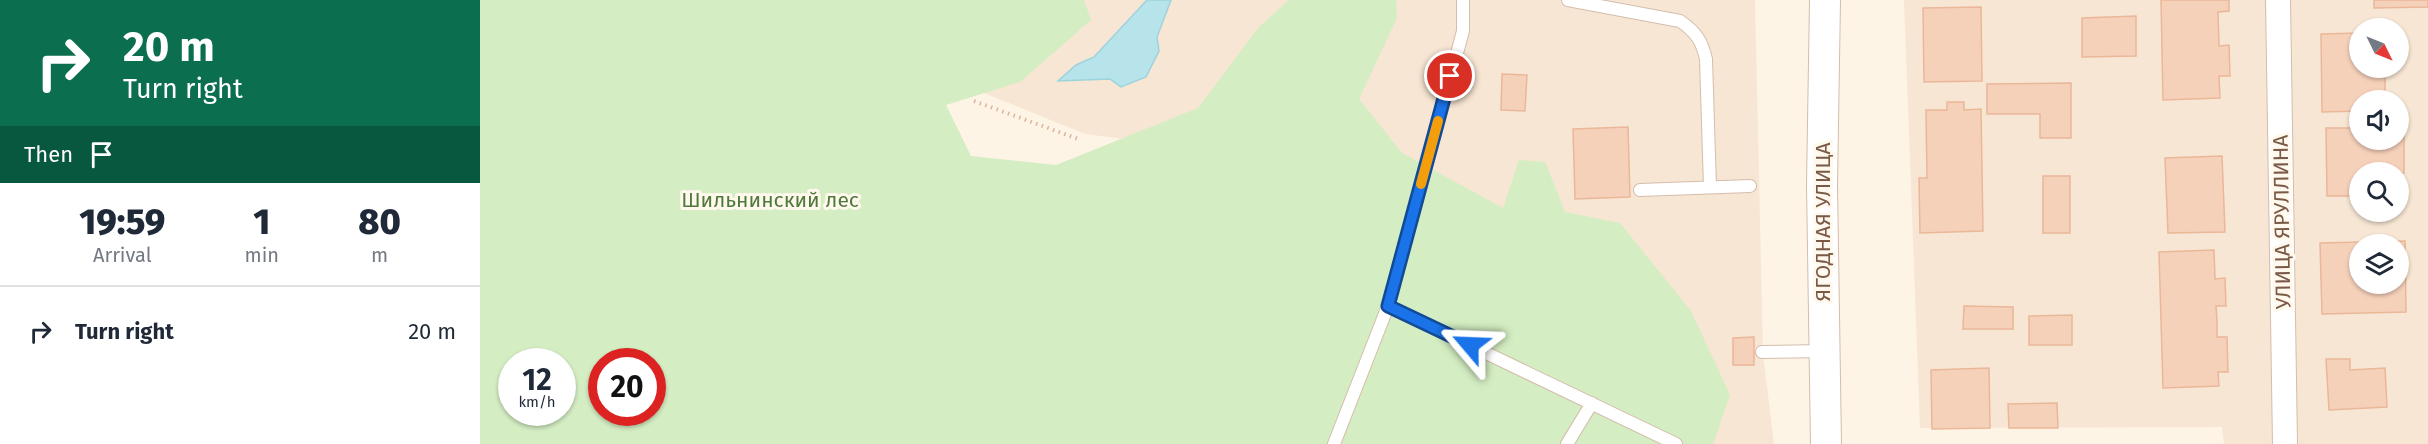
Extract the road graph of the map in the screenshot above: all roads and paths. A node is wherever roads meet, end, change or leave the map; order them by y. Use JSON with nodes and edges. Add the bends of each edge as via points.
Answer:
{"nodes":[{"id":1,"x":1463,"y":0,"type":"edge"},
{"id":2,"x":1568,"y":0,"type":"edge"},
{"id":3,"x":1825,"y":0,"type":"edge"},
{"id":4,"x":2278,"y":0,"type":"edge"},
{"id":5,"x":974,"y":101,"type":"dead end"},
{"id":6,"x":1081,"y":140,"type":"dead end"},
{"id":7,"x":1750,"y":186,"type":"dead end"},
{"id":8,"x":1710,"y":187,"type":"junction"},
{"id":9,"x":1640,"y":190,"type":"dead end"},
{"id":10,"x":1388,"y":306,"type":"junction"},
{"id":11,"x":1824,"y":351,"type":"junction"},
{"id":12,"x":1762,"y":352,"type":"dead end"},
{"id":13,"x":1592,"y":403,"type":"junction"},
{"id":14,"x":1334,"y":444,"type":"edge"},
{"id":15,"x":1567,"y":444,"type":"edge"},
{"id":16,"x":1676,"y":444,"type":"edge"},
{"id":17,"x":1826,"y":444,"type":"edge"},
{"id":18,"x":2285,"y":444,"type":"edge"}],
"edges":[{"from":1,"to":10,"type":"lane","via":[[1462,31]]},
{"from":2,"to":8,"type":"lane","via":[[1680,21],[1693,30],[1706,59]]},
{"from":3,"to":11,"type":"street","name":"ЯГОДНАЯ УЛИЦА"},
{"from":4,"to":18,"type":"street","name":"УЛИЦА ЯРУЛЛИНА"},
{"from":5,"to":6,"type":"path"},
{"from":7,"to":8,"type":"lane"},
{"from":8,"to":9,"type":"lane"},
{"from":10,"to":13,"type":"lane"},
{"from":10,"to":14,"type":"lane"},
{"from":11,"to":12,"type":"lane"},
{"from":11,"to":17,"type":"street","name":"ЯГОДНАЯ УЛИЦА"},
{"from":13,"to":15,"type":"lane"},
{"from":13,"to":16,"type":"lane"}]}
